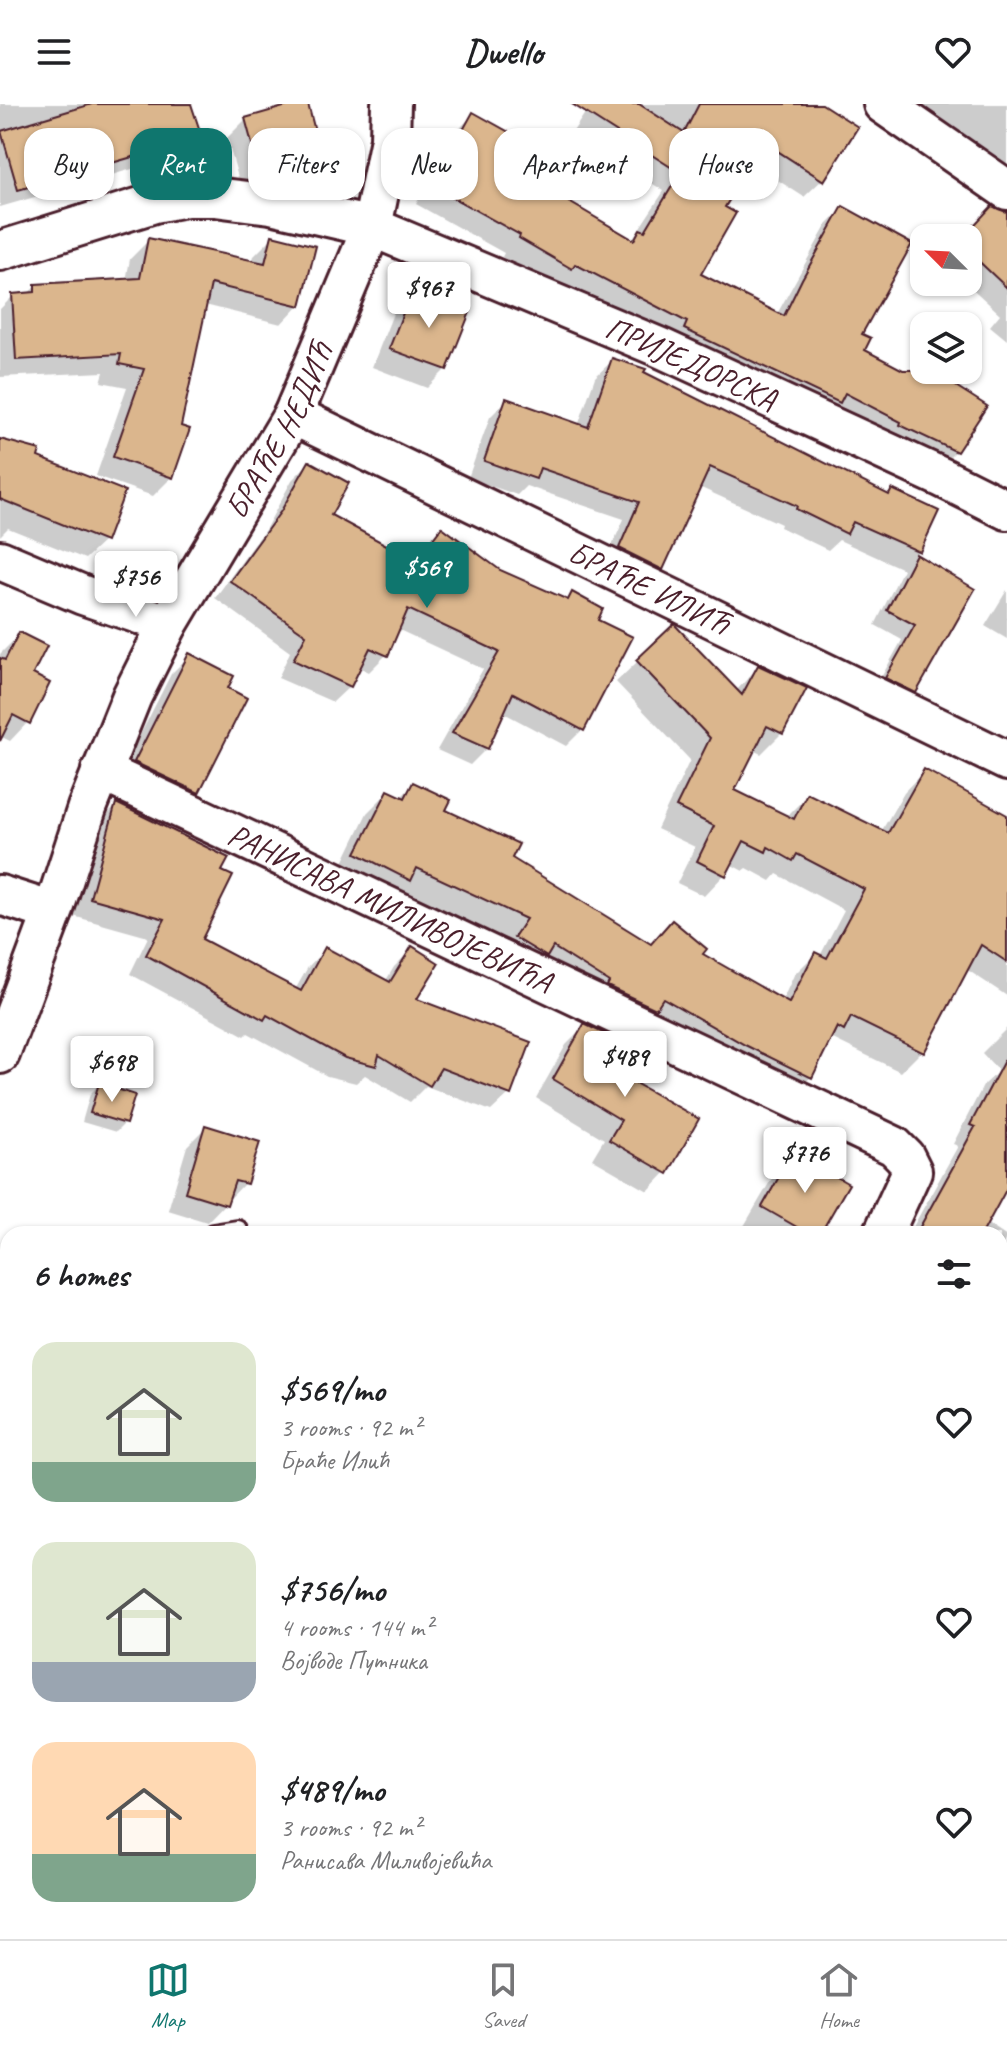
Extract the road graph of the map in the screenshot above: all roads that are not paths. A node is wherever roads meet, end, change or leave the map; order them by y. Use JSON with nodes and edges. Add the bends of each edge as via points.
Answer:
{"nodes":[{"id":1,"x":391,"y":104,"type":"edge"},
{"id":2,"x":883,"y":104,"type":"edge"},
{"id":3,"x":1007,"y":190,"type":"edge"},
{"id":4,"x":372,"y":227,"type":"junction"},
{"id":5,"x":0,"y":251,"type":"edge"},
{"id":6,"x":293,"y":415,"type":"junction"},
{"id":7,"x":1007,"y":510,"type":"edge"},
{"id":8,"x":0,"y":560,"type":"edge"},
{"id":9,"x":168,"y":624,"type":"junction"},
{"id":10,"x":1007,"y":761,"type":"edge"},
{"id":11,"x":101,"y":771,"type":"junction"},
{"id":12,"x":0,"y":895,"type":"edge"},
{"id":13,"x":53,"y":912,"type":"junction"},
{"id":14,"x":0,"y":1054,"type":"edge"},
{"id":15,"x":887,"y":1226,"type":"edge"}],
"edges":[{"from":1,"to":4,"type":"street","name":"БРАЋЕ НЕДИЋ","via":[[390,139]]},
{"from":2,"to":3,"type":"street"},
{"from":4,"to":5,"type":"street","name":"ПРИЈЕДОРСКА","via":[[271,204],[186,197]]},
{"from":4,"to":6,"type":"street","name":"БРАЋЕ НЕДИЋ"},
{"from":4,"to":7,"type":"street","name":"ПРИЈЕДОРСКА","via":[[661,348]]},
{"from":6,"to":9,"type":"street","name":"БРАЋЕ НЕДИЋ"},
{"from":6,"to":10,"type":"street","name":"БРАЋЕ ИЛИЋ"},
{"from":8,"to":9,"type":"street"},
{"from":9,"to":11,"type":"street","name":"БРАЋЕ НЕДИЋ"},
{"from":11,"to":13,"type":"street","name":"БРАЋЕ НЕДИЋ"},
{"from":11,"to":15,"type":"street","name":"РАНИСАВА МИЛИВОЈЕВИЋА","via":[[894,1146],[912,1171]]},
{"from":12,"to":13,"type":"street"},
{"from":13,"to":14,"type":"street","name":"БРАЋЕ НЕДИЋ"}]}
